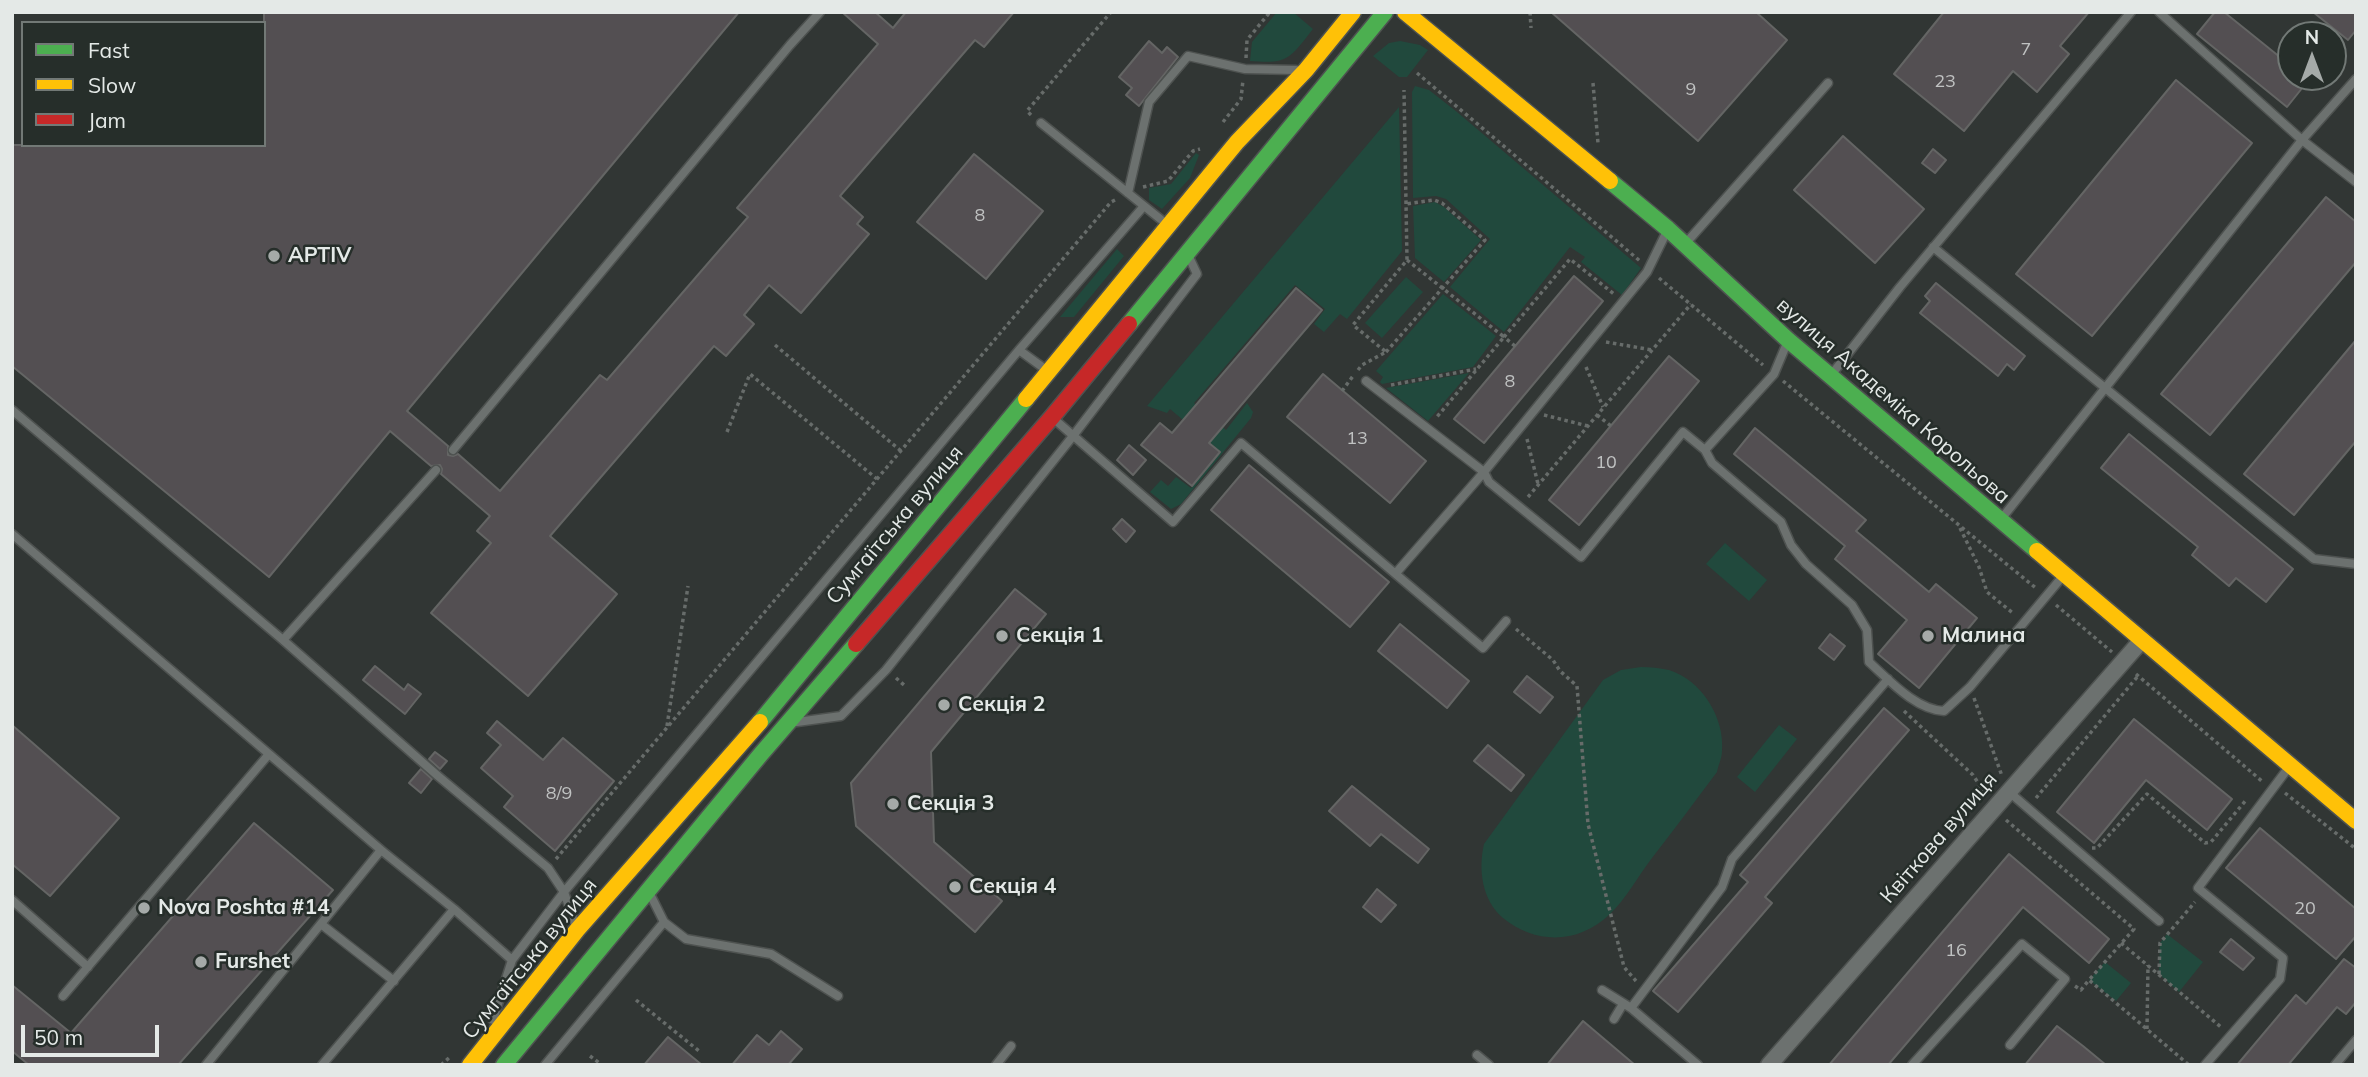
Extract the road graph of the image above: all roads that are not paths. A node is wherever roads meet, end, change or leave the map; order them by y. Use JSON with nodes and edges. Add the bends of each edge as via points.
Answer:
{"nodes":[{"id":1,"x":820,"y":12,"type":"edge"},
{"id":2,"x":1353,"y":12,"type":"edge"},
{"id":3,"x":1385,"y":12,"type":"edge"},
{"id":4,"x":1405,"y":12,"type":"edge"},
{"id":5,"x":2131,"y":12,"type":"edge"},
{"id":6,"x":2159,"y":12,"type":"edge"},
{"id":7,"x":1306,"y":70,"type":"junction"},
{"id":8,"x":2356,"y":79,"type":"edge"},
{"id":9,"x":1828,"y":83,"type":"dead end"},
{"id":10,"x":1041,"y":123,"type":"road end"},
{"id":11,"x":2302,"y":141,"type":"junction"},
{"id":12,"x":2356,"y":183,"type":"edge"},
{"id":13,"x":1128,"y":193,"type":"junction"},
{"id":14,"x":1144,"y":206,"type":"junction"},
{"id":15,"x":1169,"y":226,"type":"junction"},
{"id":16,"x":1668,"y":229,"type":"junction"},
{"id":17,"x":1684,"y":246,"type":"junction"},
{"id":18,"x":1933,"y":247,"type":"junction"},
{"id":19,"x":1188,"y":254,"type":"junction"},
{"id":20,"x":1788,"y":340,"type":"junction"},
{"id":21,"x":1019,"y":351,"type":"junction"},
{"id":22,"x":1048,"y":372,"type":"junction"},
{"id":23,"x":1830,"y":376,"type":"junction"},
{"id":24,"x":1366,"y":381,"type":"dead end"},
{"id":25,"x":2105,"y":388,"type":"junction"},
{"id":26,"x":12,"y":410,"type":"edge"},
{"id":27,"x":1052,"y":417,"type":"junction"},
{"id":28,"x":1073,"y":436,"type":"junction"},
{"id":29,"x":453,"y":450,"type":"dead end"},
{"id":30,"x":1705,"y":450,"type":"junction"},
{"id":31,"x":436,"y":470,"type":"dead end"},
{"id":32,"x":1484,"y":472,"type":"junction"},
{"id":33,"x":2000,"y":520,"type":"junction"},
{"id":34,"x":12,"y":534,"type":"edge"},
{"id":35,"x":2356,"y":564,"type":"edge"},
{"id":36,"x":1396,"y":573,"type":"junction"},
{"id":37,"x":2065,"y":574,"type":"junction"},
{"id":38,"x":1506,"y":621,"type":"road end"},
{"id":39,"x":283,"y":640,"type":"junction"},
{"id":40,"x":2143,"y":640,"type":"junction"},
{"id":41,"x":1888,"y":679,"type":"junction"},
{"id":42,"x":787,"y":723,"type":"junction"},
{"id":43,"x":269,"y":754,"type":"junction"},
{"id":44,"x":2289,"y":766,"type":"junction"},
{"id":45,"x":2008,"y":791,"type":"junction"},
{"id":46,"x":699,"y":793,"type":"junction"},
{"id":47,"x":718,"y":807,"type":"junction"},
{"id":48,"x":2356,"y":821,"type":"edge"},
{"id":49,"x":381,"y":850,"type":"junction"},
{"id":50,"x":649,"y":891,"type":"junction"},
{"id":51,"x":564,"y":892,"type":"junction"},
{"id":52,"x":12,"y":900,"type":"edge"},
{"id":53,"x":454,"y":909,"type":"junction"},
{"id":54,"x":2159,"y":921,"type":"dead end"},
{"id":55,"x":664,"y":922,"type":"junction"},
{"id":56,"x":321,"y":924,"type":"junction"},
{"id":57,"x":578,"y":930,"type":"junction"},
{"id":58,"x":512,"y":960,"type":"junction"},
{"id":59,"x":88,"y":967,"type":"junction"},
{"id":60,"x":394,"y":981,"type":"junction"},
{"id":61,"x":1602,"y":990,"type":"dead end"},
{"id":62,"x":63,"y":996,"type":"dead end"},
{"id":63,"x":838,"y":996,"type":"dead end"},
{"id":64,"x":1627,"y":1006,"type":"junction"},
{"id":65,"x":1614,"y":1019,"type":"dead end"},
{"id":66,"x":2356,"y":1040,"type":"edge"},
{"id":67,"x":2010,"y":1045,"type":"dead end"},
{"id":68,"x":1011,"y":1046,"type":"dead end"},
{"id":69,"x":484,"y":1048,"type":"junction"},
{"id":70,"x":1477,"y":1055,"type":"dead end"},
{"id":71,"x":206,"y":1065,"type":"edge"},
{"id":72,"x":322,"y":1065,"type":"edge"},
{"id":73,"x":470,"y":1065,"type":"edge"},
{"id":74,"x":504,"y":1065,"type":"edge"},
{"id":75,"x":545,"y":1065,"type":"edge"},
{"id":76,"x":996,"y":1065,"type":"edge"},
{"id":77,"x":1489,"y":1065,"type":"edge"},
{"id":78,"x":1698,"y":1065,"type":"edge"},
{"id":79,"x":1769,"y":1065,"type":"edge"},
{"id":80,"x":1912,"y":1065,"type":"edge"},
{"id":81,"x":2205,"y":1065,"type":"edge"},
{"id":82,"x":2334,"y":1065,"type":"edge"}],
"edges":[{"from":1,"to":29,"type":"lane"},
{"from":2,"to":7,"type":"main road","name":"Сумгаїтська вулиця"},
{"from":3,"to":19,"type":"main road"},
{"from":4,"to":16,"type":"main road","name":"вулиця Академіка Корольова"},
{"from":5,"to":18,"type":"lane"},
{"from":6,"to":11,"type":"lane"},
{"from":7,"to":13,"type":"lane","via":[[1245,69],[1188,56],[1149,102]]},
{"from":7,"to":15,"type":"main road","name":"Сумгаїтська вулиця","via":[[1237,142]]},
{"from":8,"to":11,"type":"lane"},
{"from":9,"to":17,"type":"lane"},
{"from":10,"to":13,"type":"lane"},
{"from":11,"to":12,"type":"lane"},
{"from":11,"to":25,"type":"lane"},
{"from":13,"to":14,"type":"lane"},
{"from":14,"to":15,"type":"lane"},
{"from":14,"to":21,"type":"lane"},
{"from":15,"to":22,"type":"main road","name":"Сумгаїтська вулиця"},
{"from":16,"to":17,"type":"main road","name":"вулиця Академіка Корольова"},
{"from":16,"to":32,"type":"lane","via":[[1647,272]]},
{"from":17,"to":20,"type":"main road","name":"вулиця Академіка Корольова"},
{"from":18,"to":23,"type":"lane"},
{"from":18,"to":25,"type":"lane"},
{"from":19,"to":27,"type":"main road"},
{"from":19,"to":28,"type":"lane","via":[[1197,274]]},
{"from":20,"to":23,"type":"main road","name":"вулиця Академіка Корольова"},
{"from":20,"to":30,"type":"lane","via":[[1774,374]]},
{"from":21,"to":22,"type":"lane"},
{"from":21,"to":51,"type":"lane"},
{"from":22,"to":46,"type":"main road","name":"Сумгаїтська вулиця"},
{"from":23,"to":33,"type":"main road","name":"вулиця Академіка Корольова"},
{"from":24,"to":32,"type":"lane"},
{"from":25,"to":33,"type":"lane"},
{"from":25,"to":35,"type":"lane","via":[[2314,559]]},
{"from":26,"to":39,"type":"lane"},
{"from":27,"to":28,"type":"lane"},
{"from":27,"to":42,"type":"main road"},
{"from":28,"to":36,"type":"lane","via":[[1173,522],[1241,443]]},
{"from":28,"to":42,"type":"lane","via":[[886,670],[841,716]]},
{"from":30,"to":32,"type":"lane","via":[[1683,432],[1581,557],[1489,482]]},
{"from":30,"to":41,"type":"lane","via":[[1712,463],[1781,522],[1806,564],[1852,605],[1867,630],[1869,662]]},
{"from":31,"to":39,"type":"lane"},
{"from":32,"to":36,"type":"lane"},
{"from":33,"to":37,"type":"main road","name":"вулиця Академіка Корольова"},
{"from":34,"to":43,"type":"lane"},
{"from":36,"to":38,"type":"lane","via":[[1483,648]]},
{"from":37,"to":40,"type":"main road","name":"вулиця Академіка Корольова"},
{"from":37,"to":41,"type":"lane","via":[[1970,687],[1944,711],[1925,707]]},
{"from":39,"to":51,"type":"lane","via":[[548,868]]},
{"from":40,"to":44,"type":"main road","name":"вулиця Академіка Корольова"},
{"from":40,"to":45,"type":"street","name":"Квіткова вулиця"},
{"from":41,"to":64,"type":"lane","via":[[1732,859],[1723,887],[1644,991]]},
{"from":42,"to":47,"type":"main road"},
{"from":43,"to":49,"type":"lane"},
{"from":43,"to":59,"type":"lane"},
{"from":44,"to":48,"type":"main road","name":"вулиця Академіка Корольова"},
{"from":44,"to":81,"type":"lane","via":[[2198,888],[2283,958],[2280,979]]},
{"from":45,"to":54,"type":"lane"},
{"from":45,"to":79,"type":"street","name":"Квіткова вулиця"},
{"from":46,"to":47,"type":"main road"},
{"from":46,"to":57,"type":"main road","name":"Сумгаїтська вулиця"},
{"from":47,"to":50,"type":"main road"},
{"from":49,"to":53,"type":"lane"},
{"from":49,"to":56,"type":"lane"},
{"from":50,"to":55,"type":"lane"},
{"from":50,"to":74,"type":"main road"},
{"from":51,"to":57,"type":"lane"},
{"from":51,"to":58,"type":"lane"},
{"from":52,"to":59,"type":"lane"},
{"from":53,"to":58,"type":"lane"},
{"from":53,"to":60,"type":"lane"},
{"from":55,"to":63,"type":"lane","via":[[685,939],[771,954]]},
{"from":55,"to":75,"type":"lane"},
{"from":56,"to":60,"type":"lane"},
{"from":56,"to":71,"type":"lane"},
{"from":57,"to":69,"type":"main road","name":"Сумгаїтська вулиця"},
{"from":58,"to":69,"type":"lane"},
{"from":59,"to":62,"type":"lane"},
{"from":60,"to":72,"type":"lane"},
{"from":61,"to":64,"type":"lane"},
{"from":64,"to":65,"type":"lane"},
{"from":64,"to":78,"type":"lane"},
{"from":66,"to":82,"type":"lane"},
{"from":67,"to":80,"type":"lane","via":[[2065,979],[2022,944]]},
{"from":68,"to":76,"type":"lane"},
{"from":69,"to":73,"type":"main road","name":"Сумгаїтська вулиця"},
{"from":70,"to":77,"type":"lane"}]}
